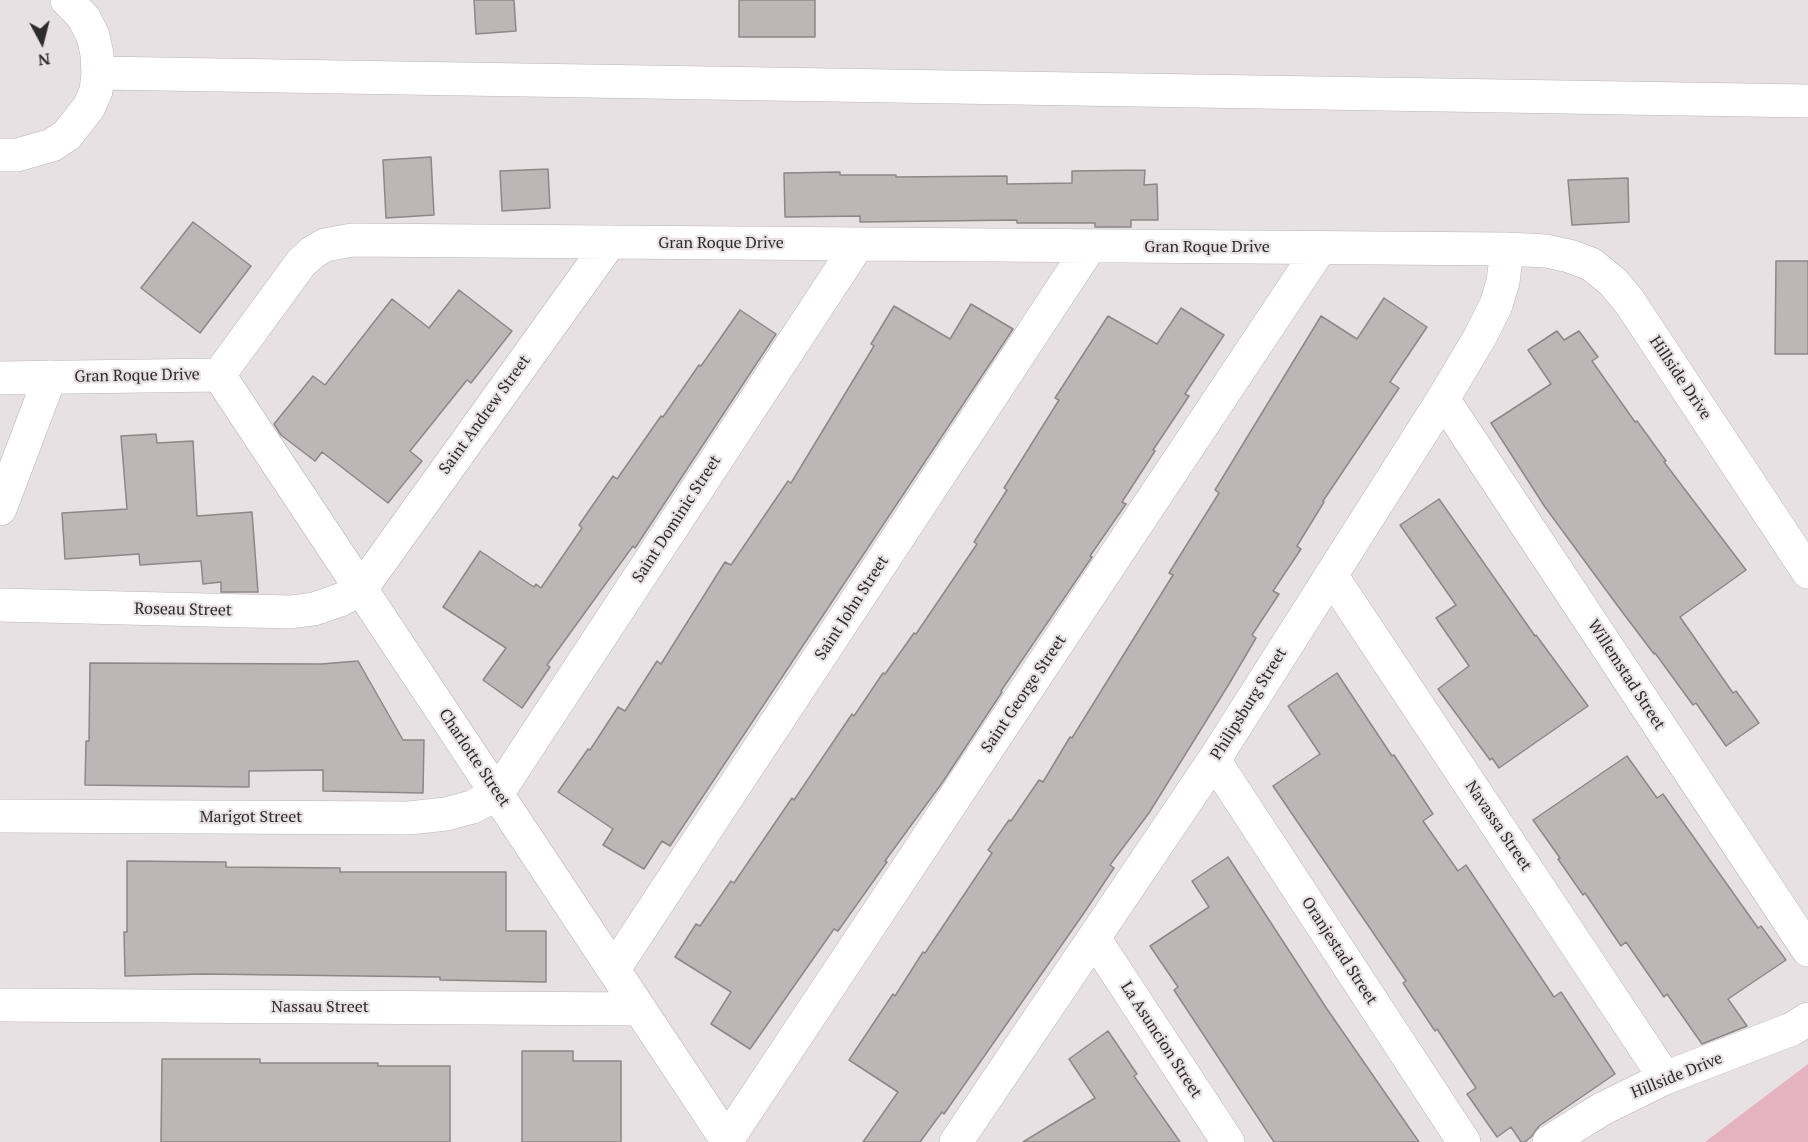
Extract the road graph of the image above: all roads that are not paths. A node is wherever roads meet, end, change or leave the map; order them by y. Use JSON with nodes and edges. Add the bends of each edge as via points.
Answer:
{"nodes":[{"id":1,"x":67,"y":0,"type":"edge"},
{"id":2,"x":98,"y":73,"type":"junction"},
{"id":3,"x":1808,"y":101,"type":"edge"},
{"id":4,"x":0,"y":155,"type":"edge"},
{"id":5,"x":610,"y":242,"type":"junction"},
{"id":6,"x":858,"y":244,"type":"junction"},
{"id":7,"x":1090,"y":246,"type":"junction"},
{"id":8,"x":1320,"y":248,"type":"junction"},
{"id":9,"x":1507,"y":249,"type":"junction"},
{"id":10,"x":219,"y":375,"type":"junction"},
{"id":11,"x":50,"y":377,"type":"junction"},
{"id":12,"x":0,"y":378,"type":"edge"},
{"id":13,"x":1443,"y":399,"type":"junction"},
{"id":14,"x":0,"y":509,"type":"edge"},
{"id":15,"x":1808,"y":572,"type":"edge"},
{"id":16,"x":1331,"y":575,"type":"junction"},
{"id":17,"x":361,"y":589,"type":"junction"},
{"id":18,"x":0,"y":605,"type":"edge"},
{"id":19,"x":1214,"y":760,"type":"junction"},
{"id":20,"x":497,"y":794,"type":"junction"},
{"id":21,"x":0,"y":816,"type":"edge"},
{"id":22,"x":1094,"y":938,"type":"junction"},
{"id":23,"x":1808,"y":951,"type":"edge"},
{"id":24,"x":614,"y":969,"type":"junction"},
{"id":25,"x":0,"y":1005,"type":"edge"},
{"id":26,"x":640,"y":1009,"type":"junction"},
{"id":27,"x":1808,"y":1019,"type":"edge"},
{"id":28,"x":1665,"y":1078,"type":"junction"},
{"id":29,"x":969,"y":1135,"type":"edge"},
{"id":30,"x":728,"y":1141,"type":"edge"},
{"id":31,"x":1228,"y":1142,"type":"edge"},
{"id":32,"x":1464,"y":1142,"type":"edge"},
{"id":33,"x":1549,"y":1142,"type":"edge"}],
"edges":[{"from":1,"to":2,"type":"street","via":[[84,18],[93,36]]},
{"from":2,"to":3,"type":"street"},
{"from":2,"to":4,"type":"street","via":[[89,107],[67,135],[35,152]]},
{"from":5,"to":6,"type":"street","name":"Gran Roque Drive"},
{"from":5,"to":10,"type":"street","name":"Gran Roque Drive","via":[[352,240],[325,245],[301,263]]},
{"from":5,"to":17,"type":"street","name":"Saint Andrew Street"},
{"from":6,"to":7,"type":"street","name":"Gran Roque Drive"},
{"from":6,"to":20,"type":"street","name":"Saint Dominic Street"},
{"from":7,"to":8,"type":"street","name":"Gran Roque Drive"},
{"from":7,"to":24,"type":"street","name":"Saint John Street"},
{"from":8,"to":9,"type":"street","name":"Gran Roque Drive"},
{"from":8,"to":30,"type":"street","name":"Saint George Street"},
{"from":9,"to":13,"type":"street","name":"Philipsburg Street","via":[[1496,304]]},
{"from":9,"to":15,"type":"street","name":"Hillside Drive","via":[[1569,256],[1591,264],[1613,282]]},
{"from":10,"to":11,"type":"street","name":"Gran Roque Drive"},
{"from":10,"to":17,"type":"street","name":"Charlotte Street"},
{"from":11,"to":12,"type":"street","name":"Gran Roque Drive"},
{"from":11,"to":14,"type":"street"},
{"from":13,"to":16,"type":"street","name":"Philipsburg Street"},
{"from":13,"to":23,"type":"street","name":"Willemstad Street"},
{"from":16,"to":19,"type":"street","name":"Philipsburg Street"},
{"from":16,"to":28,"type":"street","name":"Navassa Street"},
{"from":17,"to":18,"type":"street","name":"Roseau Street","via":[[314,609],[290,612]]},
{"from":17,"to":20,"type":"street","name":"Charlotte Street"},
{"from":19,"to":22,"type":"street","name":"Philipsburg Street"},
{"from":19,"to":32,"type":"street","name":"Oranjestad Street"},
{"from":20,"to":21,"type":"street","name":"Marigot Street","via":[[454,812],[409,818]]},
{"from":20,"to":24,"type":"street","name":"Charlotte Street"},
{"from":22,"to":29,"type":"street","name":"Philipsburg Street"},
{"from":22,"to":31,"type":"street","name":"La Asuncion Street"},
{"from":24,"to":26,"type":"street","name":"Charlotte Street"},
{"from":25,"to":26,"type":"street","name":"Nassau Street"},
{"from":26,"to":30,"type":"street","name":"Charlotte Street"},
{"from":27,"to":28,"type":"street","name":"Hillside Drive","via":[[1792,1029]]},
{"from":28,"to":33,"type":"street","name":"Hillside Drive","via":[[1602,1109]]}]}
